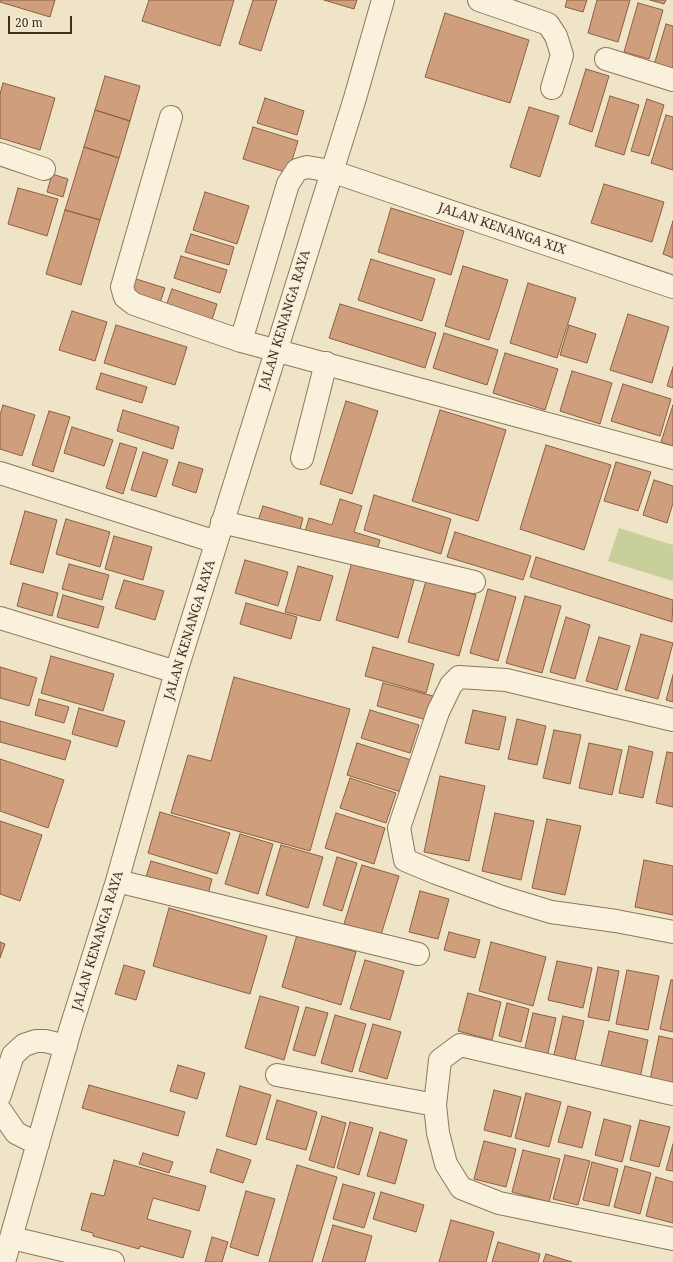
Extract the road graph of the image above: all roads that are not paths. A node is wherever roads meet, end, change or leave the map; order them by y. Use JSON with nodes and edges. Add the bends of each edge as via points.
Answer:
{"nodes":[{"id":1,"x":383,"y":0,"type":"edge"},
{"id":2,"x":479,"y":0,"type":"edge"},
{"id":3,"x":606,"y":59,"type":"dead end"},
{"id":4,"x":673,"y":80,"type":"edge"},
{"id":5,"x":552,"y":88,"type":"dead end"},
{"id":6,"x":171,"y":117,"type":"dead end"},
{"id":7,"x":0,"y":154,"type":"edge"},
{"id":8,"x":44,"y":169,"type":"dead end"},
{"id":9,"x":331,"y":171,"type":"junction"},
{"id":10,"x":673,"y":287,"type":"edge"},
{"id":11,"x":240,"y":341,"type":"junction"},
{"id":12,"x":276,"y":351,"type":"junction"},
{"id":13,"x":326,"y":363,"type":"junction"},
{"id":14,"x":302,"y":458,"type":"dead end"},
{"id":15,"x":673,"y":458,"type":"edge"},
{"id":16,"x":0,"y":472,"type":"edge"},
{"id":17,"x":222,"y":522,"type":"junction"},
{"id":18,"x":216,"y":542,"type":"junction"},
{"id":19,"x":474,"y":582,"type":"dead end"},
{"id":20,"x":0,"y":618,"type":"edge"},
{"id":21,"x":176,"y":672,"type":"junction"},
{"id":22,"x":673,"y":720,"type":"edge"},
{"id":23,"x":118,"y":880,"type":"junction"},
{"id":24,"x":673,"y":932,"type":"edge"},
{"id":25,"x":418,"y":954,"type":"dead end"},
{"id":26,"x":66,"y":1046,"type":"junction"},
{"id":27,"x":277,"y":1075,"type":"dead end"},
{"id":28,"x":673,"y":1094,"type":"edge"},
{"id":29,"x":0,"y":1095,"type":"edge"},
{"id":30,"x":435,"y":1105,"type":"junction"},
{"id":31,"x":0,"y":1110,"type":"edge"},
{"id":32,"x":38,"y":1144,"type":"junction"},
{"id":33,"x":12,"y":1238,"type":"junction"},
{"id":34,"x":673,"y":1239,"type":"edge"},
{"id":35,"x":4,"y":1262,"type":"edge"},
{"id":36,"x":112,"y":1262,"type":"edge"}],
"edges":[{"from":1,"to":9,"type":"street","name":"JALAN KENANGA RAYA"},
{"from":2,"to":5,"type":"street","via":[[548,24],[556,36],[562,55]]},
{"from":3,"to":4,"type":"street"},
{"from":6,"to":11,"type":"street","via":[[122,287],[125,297],[134,304]]},
{"from":7,"to":8,"type":"street"},
{"from":9,"to":10,"type":"street","name":"JALAN KENANGA XIX"},
{"from":9,"to":11,"type":"street","name":"JALAN KENANGA XIX","via":[[308,167],[297,170],[288,184]]},
{"from":9,"to":12,"type":"street","name":"JALAN KENANGA RAYA"},
{"from":11,"to":12,"type":"street"},
{"from":12,"to":13,"type":"street"},
{"from":12,"to":17,"type":"street","name":"JALAN KENANGA RAYA"},
{"from":13,"to":14,"type":"street"},
{"from":13,"to":15,"type":"street"},
{"from":16,"to":18,"type":"street"},
{"from":17,"to":18,"type":"street","name":"JALAN KENANGA RAYA"},
{"from":17,"to":19,"type":"street"},
{"from":18,"to":21,"type":"street","name":"JALAN KENANGA RAYA"},
{"from":20,"to":21,"type":"street"},
{"from":21,"to":23,"type":"street","name":"JALAN KENANGA RAYA"},
{"from":22,"to":24,"type":"street","via":[[506,680],[459,677],[451,685],[438,712],[399,828],[405,860],[436,873],[551,912]]},
{"from":23,"to":25,"type":"street"},
{"from":23,"to":26,"type":"street","name":"JALAN KENANGA RAYA"},
{"from":26,"to":29,"type":"street","via":[[45,1041],[24,1045],[13,1055]]},
{"from":26,"to":32,"type":"street","name":"JALAN KENANGA RAYA"},
{"from":27,"to":30,"type":"street"},
{"from":28,"to":30,"type":"street","via":[[460,1045],[440,1060]]},
{"from":30,"to":34,"type":"street","via":[[446,1164],[461,1188],[499,1203]]},
{"from":31,"to":32,"type":"street","via":[[16,1133]]},
{"from":32,"to":33,"type":"street","name":"JALAN KENANGA RAYA"},
{"from":33,"to":35,"type":"street","name":"JALAN KENANGA RAYA"},
{"from":33,"to":36,"type":"street"}]}
